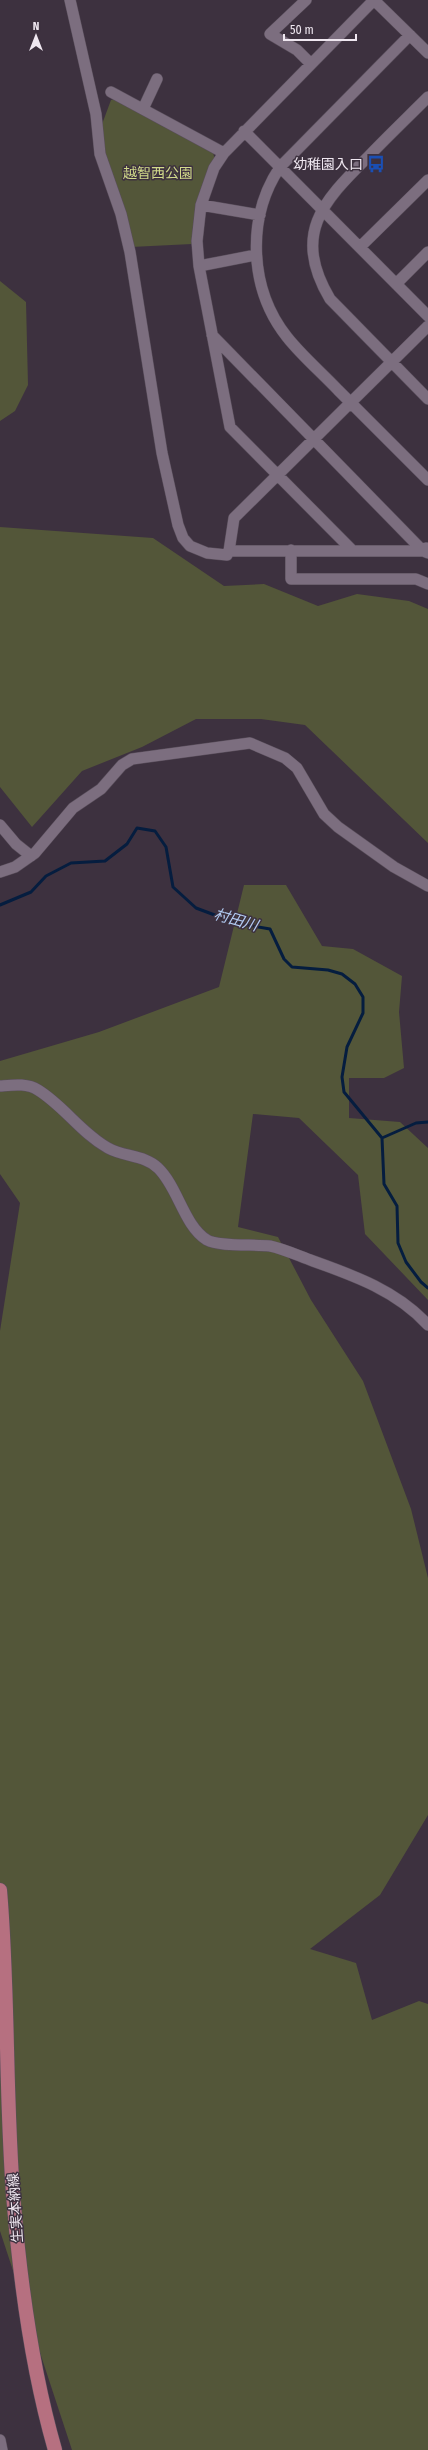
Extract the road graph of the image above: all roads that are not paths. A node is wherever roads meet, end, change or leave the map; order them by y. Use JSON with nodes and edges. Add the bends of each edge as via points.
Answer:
{"nodes":[{"id":1,"x":70,"y":0,"type":"edge"},
{"id":2,"x":374,"y":0,"type":"edge"},
{"id":3,"x":304,"y":1,"type":"edge"},
{"id":4,"x":410,"y":35,"type":"junction"},
{"id":5,"x":428,"y":53,"type":"edge"},
{"id":6,"x":311,"y":64,"type":"junction"},
{"id":7,"x":157,"y":79,"type":"dead end"},
{"id":8,"x":111,"y":92,"type":"dead end"},
{"id":9,"x":428,"y":97,"type":"edge"},
{"id":10,"x":143,"y":109,"type":"junction"},
{"id":11,"x":244,"y":131,"type":"junction"},
{"id":12,"x":224,"y":153,"type":"junction"},
{"id":13,"x":280,"y":167,"type":"junction"},
{"id":14,"x":428,"y":180,"type":"edge"},
{"id":15,"x":201,"y":205,"type":"junction"},
{"id":16,"x":322,"y":209,"type":"junction"},
{"id":17,"x":260,"y":215,"type":"junction"},
{"id":18,"x":360,"y":248,"type":"junction"},
{"id":19,"x":428,"y":252,"type":"edge"},
{"id":20,"x":256,"y":255,"type":"junction"},
{"id":21,"x":199,"y":266,"type":"junction"},
{"id":22,"x":396,"y":284,"type":"junction"},
{"id":23,"x":428,"y":316,"type":"edge"},
{"id":24,"x":428,"y":326,"type":"edge"},
{"id":25,"x":212,"y":336,"type":"junction"},
{"id":26,"x":391,"y":362,"type":"junction"},
{"id":27,"x":428,"y":399,"type":"edge"},
{"id":28,"x":351,"y":402,"type":"junction"},
{"id":29,"x":314,"y":439,"type":"junction"},
{"id":30,"x":277,"y":476,"type":"junction"},
{"id":31,"x":428,"y":480,"type":"edge"},
{"id":32,"x":229,"y":550,"type":"junction"},
{"id":33,"x":291,"y":550,"type":"junction"},
{"id":34,"x":352,"y":550,"type":"junction"},
{"id":35,"x":426,"y":550,"type":"edge"},
{"id":36,"x":428,"y":584,"type":"edge"},
{"id":37,"x":0,"y":825,"type":"edge"},
{"id":38,"x":31,"y":856,"type":"junction"},
{"id":39,"x":0,"y":872,"type":"edge"},
{"id":40,"x":428,"y":886,"type":"edge"},
{"id":41,"x":0,"y":1086,"type":"edge"},
{"id":42,"x":428,"y":1324,"type":"edge"},
{"id":43,"x":0,"y":1890,"type":"edge"},
{"id":44,"x":0,"y":2440,"type":"edge"},
{"id":45,"x":2,"y":2450,"type":"edge"},
{"id":46,"x":55,"y":2450,"type":"edge"}],
"edges":[{"from":1,"to":32,"type":"street","via":[[96,114],[100,154],[121,214],[130,252],[163,461],[178,525],[183,538],[190,546],[207,553],[227,555]]},
{"from":2,"to":4,"type":"street"},
{"from":2,"to":6,"type":"street"},
{"from":3,"to":6,"type":"street","via":[[270,34],[297,50]]},
{"from":4,"to":5,"type":"street"},
{"from":4,"to":13,"type":"street"},
{"from":6,"to":11,"type":"street"},
{"from":7,"to":10,"type":"street"},
{"from":8,"to":10,"type":"street"},
{"from":9,"to":16,"type":"street","via":[[335,189]]},
{"from":10,"to":12,"type":"street"},
{"from":11,"to":12,"type":"street"},
{"from":11,"to":13,"type":"street"},
{"from":12,"to":15,"type":"street","via":[[212,174]]},
{"from":13,"to":16,"type":"street"},
{"from":13,"to":17,"type":"street","via":[[272,178]]},
{"from":14,"to":18,"type":"street"},
{"from":15,"to":17,"type":"street"},
{"from":15,"to":21,"type":"street","via":[[197,241]]},
{"from":16,"to":18,"type":"street"},
{"from":16,"to":26,"type":"street","via":[[313,246],[322,286],[340,310]]},
{"from":17,"to":20,"type":"street"},
{"from":18,"to":22,"type":"street"},
{"from":19,"to":22,"type":"street"},
{"from":20,"to":21,"type":"street"},
{"from":20,"to":28,"type":"street","via":[[262,288],[278,324],[288,338]]},
{"from":21,"to":25,"type":"street"},
{"from":22,"to":23,"type":"street"},
{"from":24,"to":26,"type":"street"},
{"from":25,"to":29,"type":"street"},
{"from":25,"to":30,"type":"street","via":[[230,427]]},
{"from":26,"to":27,"type":"street"},
{"from":26,"to":28,"type":"street"},
{"from":28,"to":29,"type":"street"},
{"from":28,"to":31,"type":"street"},
{"from":29,"to":30,"type":"street"},
{"from":29,"to":35,"type":"street"},
{"from":30,"to":32,"type":"street","via":[[234,518]]},
{"from":30,"to":34,"type":"street"},
{"from":32,"to":33,"type":"street"},
{"from":33,"to":34,"type":"street"},
{"from":33,"to":36,"type":"street","via":[[291,579],[416,579]]},
{"from":34,"to":35,"type":"street"},
{"from":37,"to":38,"type":"street","via":[[16,844]]},
{"from":38,"to":39,"type":"street"},
{"from":38,"to":40,"type":"street","via":[[54,833],[73,808],[101,789],[122,765],[132,759],[250,743],[285,758],[297,768],[324,814],[338,828],[394,867]]},
{"from":41,"to":42,"type":"street","via":[[26,1085],[38,1089],[78,1127],[107,1148],[149,1161],[158,1167],[166,1176],[197,1233],[208,1240],[223,1244],[271,1246],[346,1273],[391,1294],[413,1308]]},
{"from":43,"to":46,"type":"main road","name":"生実本納線","via":[[15,2213],[23,2296],[38,2388]]},
{"from":44,"to":45,"type":"street"}]}
